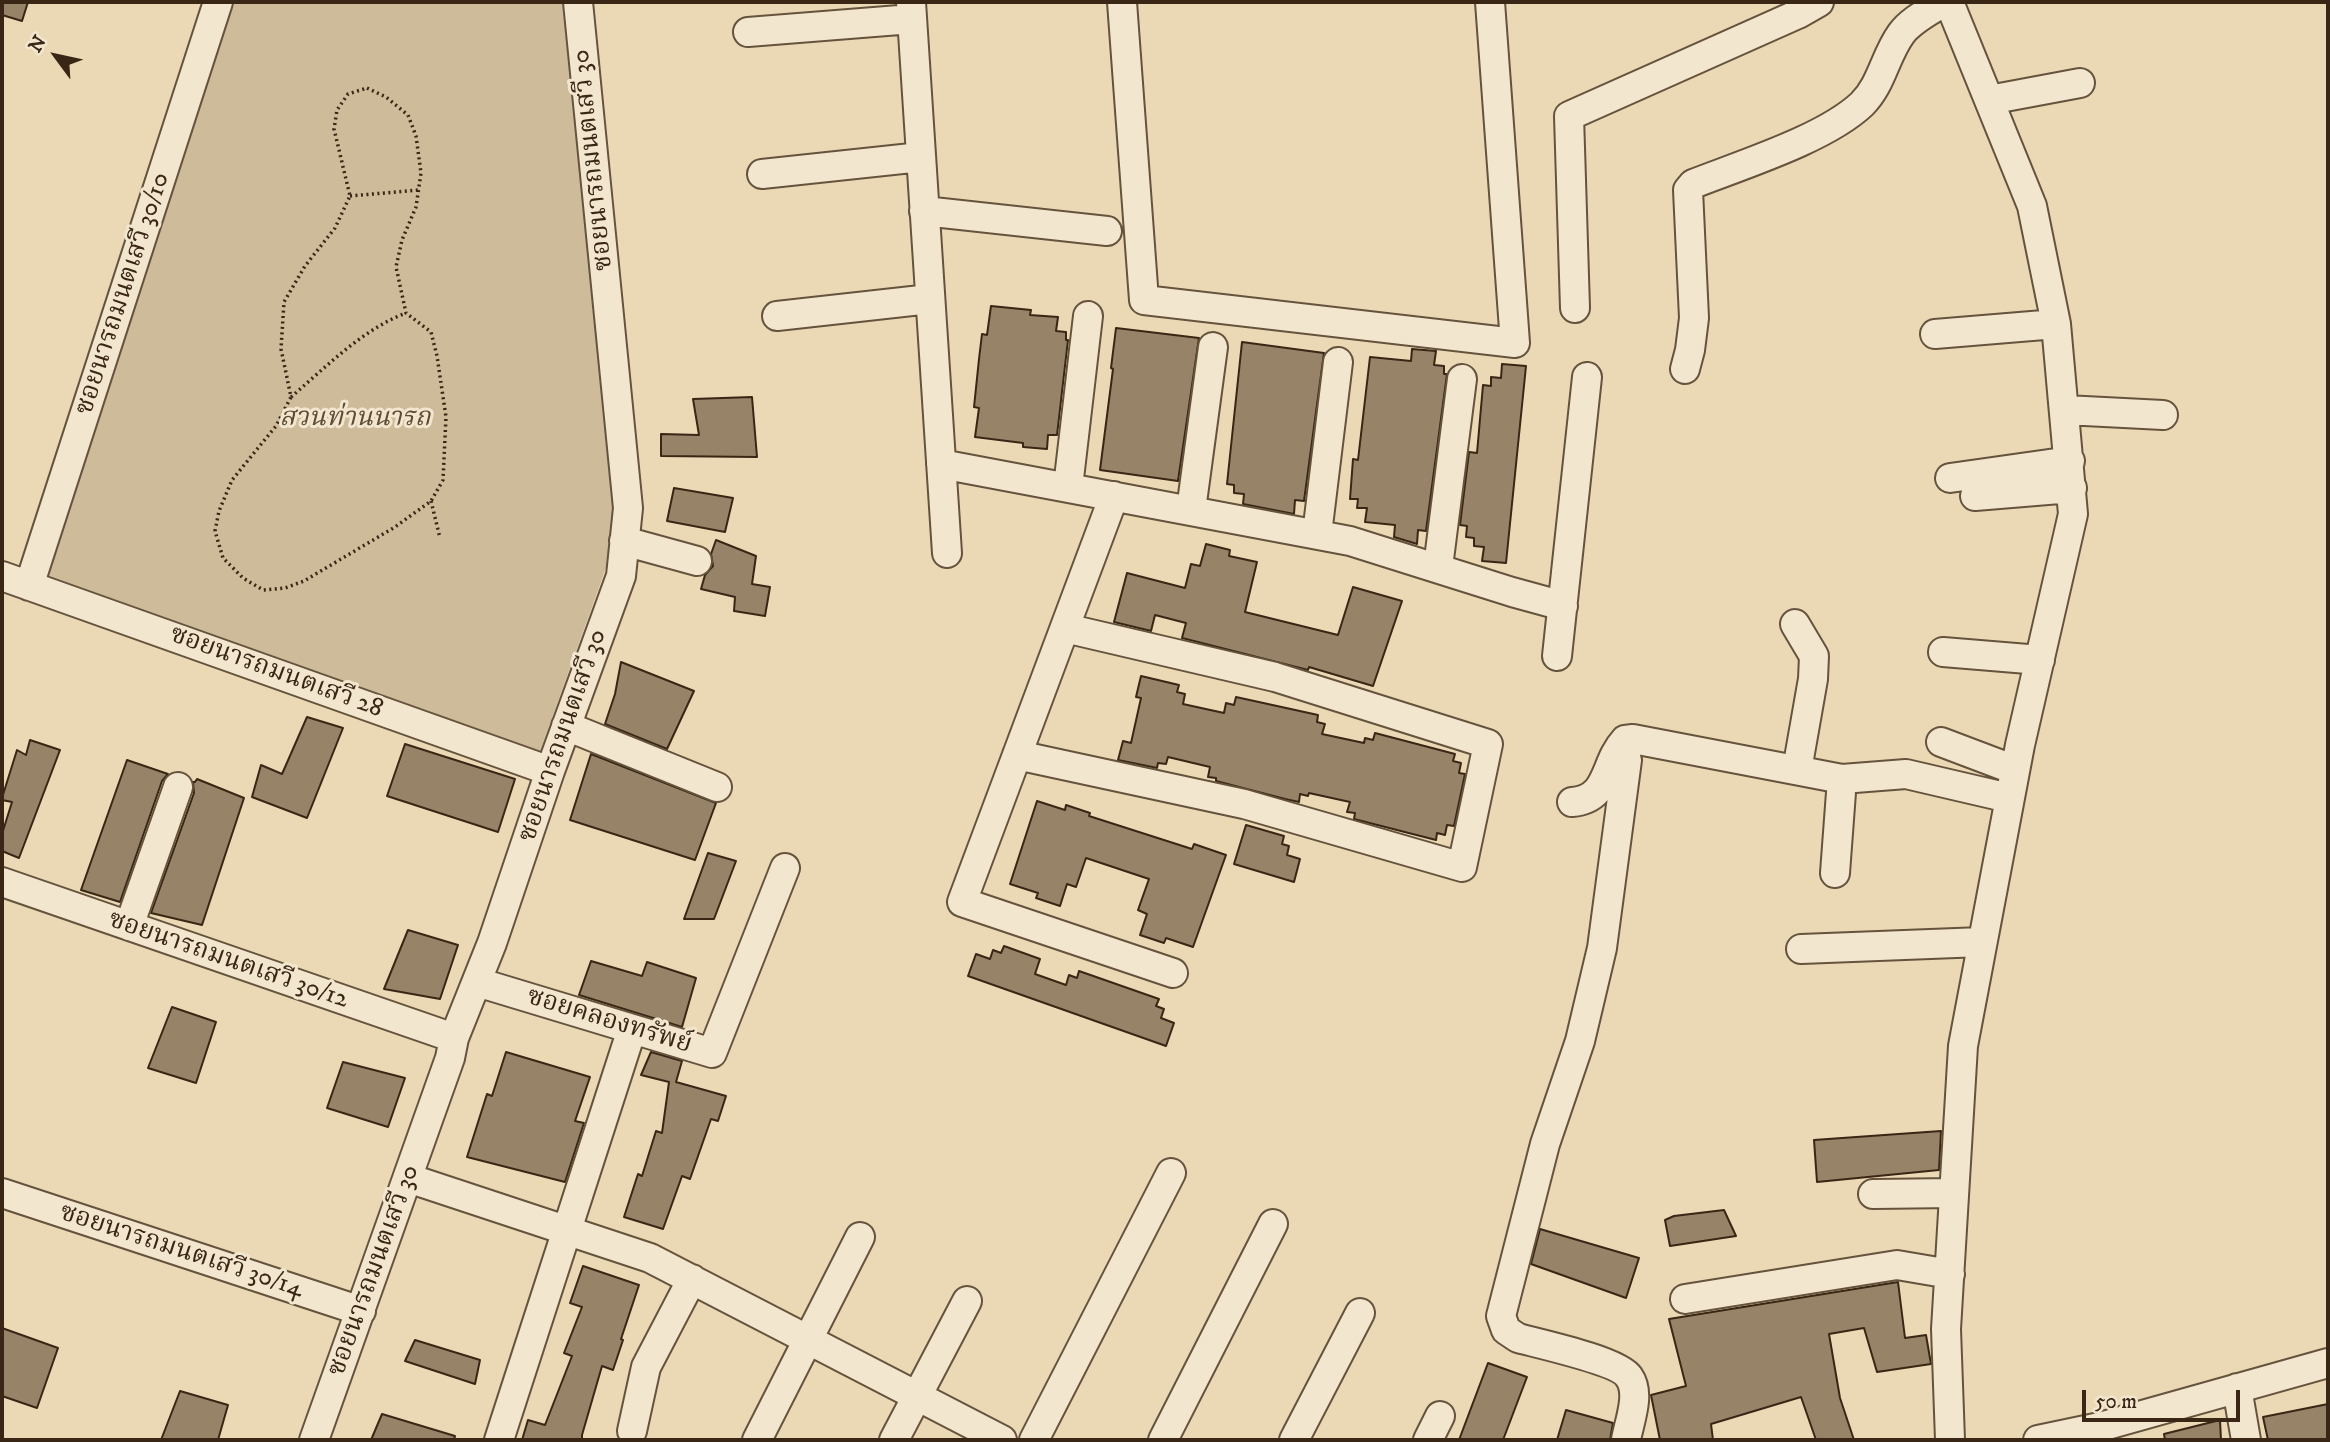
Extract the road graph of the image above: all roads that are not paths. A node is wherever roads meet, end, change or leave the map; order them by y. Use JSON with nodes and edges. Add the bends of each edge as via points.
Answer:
{"nodes":[{"id":1,"x":218,"y":2,"type":"edge"},
{"id":2,"x":579,"y":2,"type":"edge"},
{"id":3,"x":1122,"y":2,"type":"edge"},
{"id":4,"x":1490,"y":2,"type":"edge"},
{"id":5,"x":1819,"y":2,"type":"edge"},
{"id":6,"x":1946,"y":2,"type":"edge"},
{"id":7,"x":911,"y":11,"type":"edge"},
{"id":8,"x":748,"y":32,"type":"dead end"},
{"id":9,"x":2080,"y":83,"type":"dead end"},
{"id":10,"x":1989,"y":100,"type":"junction"},
{"id":11,"x":921,"y":158,"type":"junction"},
{"id":12,"x":762,"y":174,"type":"dead end"},
{"id":13,"x":924,"y":211,"type":"junction"},
{"id":14,"x":1107,"y":231,"type":"dead end"},
{"id":15,"x":930,"y":299,"type":"junction"},
{"id":16,"x":1575,"y":308,"type":"dead end"},
{"id":17,"x":777,"y":316,"type":"dead end"},
{"id":18,"x":1088,"y":316,"type":"dead end"},
{"id":19,"x":2056,"y":324,"type":"junction"},
{"id":20,"x":1935,"y":334,"type":"dead end"},
{"id":21,"x":1213,"y":348,"type":"dead end"},
{"id":22,"x":1338,"y":362,"type":"dead end"},
{"id":23,"x":1685,"y":369,"type":"dead end"},
{"id":24,"x":1587,"y":377,"type":"dead end"},
{"id":25,"x":1462,"y":379,"type":"dead end"},
{"id":26,"x":2065,"y":410,"type":"junction"},
{"id":27,"x":2163,"y":415,"type":"dead end"},
{"id":28,"x":941,"y":464,"type":"junction"},
{"id":29,"x":2071,"y":475,"type":"junction"},
{"id":30,"x":1950,"y":478,"type":"dead end"},
{"id":31,"x":1068,"y":487,"type":"junction"},
{"id":32,"x":1114,"y":496,"type":"junction"},
{"id":33,"x":1975,"y":496,"type":"dead end"},
{"id":34,"x":1191,"y":510,"type":"junction"},
{"id":35,"x":1317,"y":534,"type":"junction"},
{"id":36,"x":624,"y":541,"type":"junction"},
{"id":37,"x":947,"y":553,"type":"dead end"},
{"id":38,"x":697,"y":561,"type":"dead end"},
{"id":39,"x":1438,"y":567,"type":"junction"},
{"id":40,"x":2,"y":576,"type":"edge"},
{"id":41,"x":30,"y":586,"type":"junction"},
{"id":42,"x":1563,"y":606,"type":"junction"},
{"id":43,"x":1795,"y":624,"type":"dead end"},
{"id":44,"x":1065,"y":628,"type":"junction"},
{"id":45,"x":1944,"y":652,"type":"dead end"},
{"id":46,"x":1557,"y":656,"type":"dead end"},
{"id":47,"x":2040,"y":660,"type":"junction"},
{"id":48,"x":566,"y":726,"type":"junction"},
{"id":49,"x":1941,"y":741,"type":"dead end"},
{"id":50,"x":1017,"y":755,"type":"junction"},
{"id":51,"x":1627,"y":760,"type":"dead end"},
{"id":52,"x":2015,"y":769,"type":"junction"},
{"id":53,"x":1797,"y":770,"type":"junction"},
{"id":54,"x":550,"y":771,"type":"junction"},
{"id":55,"x":1842,"y":779,"type":"junction"},
{"id":56,"x":178,"y":787,"type":"dead end"},
{"id":57,"x":717,"y":787,"type":"dead end"},
{"id":58,"x":2009,"y":798,"type":"junction"},
{"id":59,"x":1572,"y":802,"type":"dead end"},
{"id":60,"x":785,"y":868,"type":"dead end"},
{"id":61,"x":1835,"y":873,"type":"dead end"},
{"id":62,"x":2,"y":882,"type":"edge"},
{"id":63,"x":129,"y":926,"type":"junction"},
{"id":64,"x":1982,"y":942,"type":"junction"},
{"id":65,"x":1801,"y":949,"type":"dead end"},
{"id":66,"x":1173,"y":973,"type":"dead end"},
{"id":67,"x":477,"y":982,"type":"junction"},
{"id":68,"x":632,"y":1029,"type":"junction"},
{"id":69,"x":454,"y":1038,"type":"junction"},
{"id":70,"x":1171,"y":1173,"type":"dead end"},
{"id":71,"x":408,"y":1178,"type":"junction"},
{"id":72,"x":1954,"y":1192,"type":"junction"},
{"id":73,"x":2,"y":1193,"type":"edge"},
{"id":74,"x":1873,"y":1194,"type":"dead end"},
{"id":75,"x":1273,"y":1224,"type":"dead end"},
{"id":76,"x":567,"y":1231,"type":"junction"},
{"id":77,"x":860,"y":1237,"type":"dead end"},
{"id":78,"x":1950,"y":1274,"type":"junction"},
{"id":79,"x":692,"y":1279,"type":"junction"},
{"id":80,"x":1685,"y":1299,"type":"dead end"},
{"id":81,"x":967,"y":1301,"type":"dead end"},
{"id":82,"x":361,"y":1311,"type":"junction"},
{"id":83,"x":1360,"y":1313,"type":"dead end"},
{"id":84,"x":808,"y":1340,"type":"junction"},
{"id":85,"x":2328,"y":1363,"type":"edge"},
{"id":86,"x":2236,"y":1388,"type":"junction"},
{"id":87,"x":917,"y":1396,"type":"junction"},
{"id":88,"x":632,"y":1431,"type":"dead end"},
{"id":89,"x":2101,"y":1434,"type":"edge"},
{"id":90,"x":2070,"y":1437,"type":"edge"},
{"id":91,"x":314,"y":1440,"type":"edge"},
{"id":92,"x":499,"y":1440,"type":"edge"},
{"id":93,"x":757,"y":1440,"type":"edge"},
{"id":94,"x":894,"y":1440,"type":"edge"},
{"id":95,"x":1002,"y":1440,"type":"edge"},
{"id":96,"x":1034,"y":1440,"type":"edge"},
{"id":97,"x":1163,"y":1440,"type":"edge"},
{"id":98,"x":1294,"y":1440,"type":"edge"},
{"id":99,"x":1626,"y":1440,"type":"edge"},
{"id":100,"x":1950,"y":1440,"type":"edge"},
{"id":101,"x":2038,"y":1440,"type":"edge"},
{"id":102,"x":2246,"y":1440,"type":"edge"}],
"edges":[{"from":1,"to":41,"type":"street","name":"ซอยนารถมนตเสวี 30/10"},
{"from":2,"to":36,"type":"street","name":"ซอยนารถมนตเสวี 30","via":[[628,508]]},
{"from":3,"to":4,"type":"street","via":[[1144,300],[1516,343]]},
{"from":5,"to":16,"type":"street","via":[[1569,116]]},
{"from":6,"to":10,"type":"street"},
{"from":6,"to":23,"type":"street","via":[[1900,36],[1875,86],[1850,114],[1688,190],[1694,318]]},
{"from":7,"to":8,"type":"street"},
{"from":7,"to":11,"type":"street"},
{"from":9,"to":10,"type":"street"},
{"from":10,"to":19,"type":"street","via":[[2032,206]]},
{"from":11,"to":12,"type":"street"},
{"from":11,"to":13,"type":"street"},
{"from":13,"to":14,"type":"street"},
{"from":13,"to":15,"type":"street"},
{"from":15,"to":17,"type":"street"},
{"from":15,"to":28,"type":"street"},
{"from":18,"to":31,"type":"street"},
{"from":19,"to":20,"type":"street"},
{"from":19,"to":26,"type":"street"},
{"from":21,"to":34,"type":"street"},
{"from":22,"to":35,"type":"street"},
{"from":24,"to":42,"type":"street"},
{"from":25,"to":39,"type":"street"},
{"from":26,"to":27,"type":"street"},
{"from":26,"to":29,"type":"street"},
{"from":28,"to":31,"type":"street"},
{"from":28,"to":37,"type":"street"},
{"from":29,"to":30,"type":"street"},
{"from":29,"to":33,"type":"street"},
{"from":29,"to":47,"type":"street","via":[[2073,514]]},
{"from":31,"to":32,"type":"street"},
{"from":32,"to":34,"type":"street"},
{"from":32,"to":44,"type":"street"},
{"from":34,"to":35,"type":"street"},
{"from":35,"to":39,"type":"street"},
{"from":36,"to":38,"type":"street"},
{"from":36,"to":48,"type":"street","name":"ซอยนารถมนตเสวี 30","via":[[621,576]]},
{"from":39,"to":42,"type":"street"},
{"from":40,"to":41,"type":"street","name":"ซอยนารถมนตเสวี 28"},
{"from":41,"to":54,"type":"street","name":"ซอยนารถมนตเสวี 28"},
{"from":42,"to":46,"type":"street"},
{"from":43,"to":53,"type":"street","via":[[1814,656]]},
{"from":44,"to":50,"type":"street"},
{"from":44,"to":50,"type":"street","via":[[1275,677],[1488,744],[1462,867],[1244,804]]},
{"from":45,"to":47,"type":"street"},
{"from":47,"to":52,"type":"street"},
{"from":48,"to":54,"type":"street","name":"ซอยนารถมนตเสวี 30"},
{"from":48,"to":57,"type":"street"},
{"from":49,"to":52,"type":"street"},
{"from":50,"to":66,"type":"street","via":[[962,902]]},
{"from":51,"to":99,"type":"street","via":[[1602,948],[1501,1316],[1506,1330],[1518,1338],[1617,1366],[1630,1377],[1634,1397]]},
{"from":52,"to":58,"type":"street"},
{"from":53,"to":55,"type":"street"},
{"from":53,"to":59,"type":"street","via":[[1625,740],[1595,796]]},
{"from":54,"to":67,"type":"street","name":"ซอยนารถมนตเสวี 30"},
{"from":55,"to":58,"type":"street","via":[[1906,774]]},
{"from":55,"to":61,"type":"street"},
{"from":56,"to":63,"type":"street"},
{"from":58,"to":64,"type":"street"},
{"from":60,"to":68,"type":"street","name":"ซอยคลองทรัพย์","via":[[712,1054]]},
{"from":62,"to":63,"type":"street","name":"ซอยนารถมนตเสวี 30/12"},
{"from":63,"to":69,"type":"street","name":"ซอยนารถมนตเสวี 30/12"},
{"from":64,"to":65,"type":"street"},
{"from":64,"to":72,"type":"street","via":[[1963,1046]]},
{"from":67,"to":68,"type":"street","name":"ซอยคลองทรัพย์"},
{"from":67,"to":69,"type":"street","name":"ซอยนารถมนตเสวี 30"},
{"from":68,"to":76,"type":"street"},
{"from":69,"to":71,"type":"street","name":"ซอยนารถมนตเสวี 30"},
{"from":70,"to":96,"type":"street"},
{"from":71,"to":76,"type":"street"},
{"from":71,"to":82,"type":"street","name":"ซอยนารถมนตเสวี 30"},
{"from":72,"to":74,"type":"street"},
{"from":72,"to":78,"type":"street"},
{"from":73,"to":82,"type":"street","name":"ซอยนารถมนตเสวี 30/14"},
{"from":75,"to":97,"type":"street"},
{"from":76,"to":79,"type":"street","via":[[650,1258]]},
{"from":76,"to":92,"type":"street"},
{"from":77,"to":84,"type":"street"},
{"from":78,"to":80,"type":"street","via":[[1897,1265]]},
{"from":78,"to":100,"type":"street","via":[[1946,1329]]},
{"from":79,"to":84,"type":"street"},
{"from":79,"to":88,"type":"street","via":[[646,1367]]},
{"from":81,"to":87,"type":"street"},
{"from":82,"to":91,"type":"street","name":"ซอยนารถมนตเสวี 30"},
{"from":83,"to":98,"type":"street"},
{"from":84,"to":87,"type":"street"},
{"from":84,"to":93,"type":"street"},
{"from":85,"to":86,"type":"street"},
{"from":86,"to":89,"type":"street"},
{"from":86,"to":102,"type":"street"},
{"from":87,"to":94,"type":"street"},
{"from":87,"to":95,"type":"street"},
{"from":89,"to":90,"type":"street"},
{"from":90,"to":101,"type":"street"}]}
